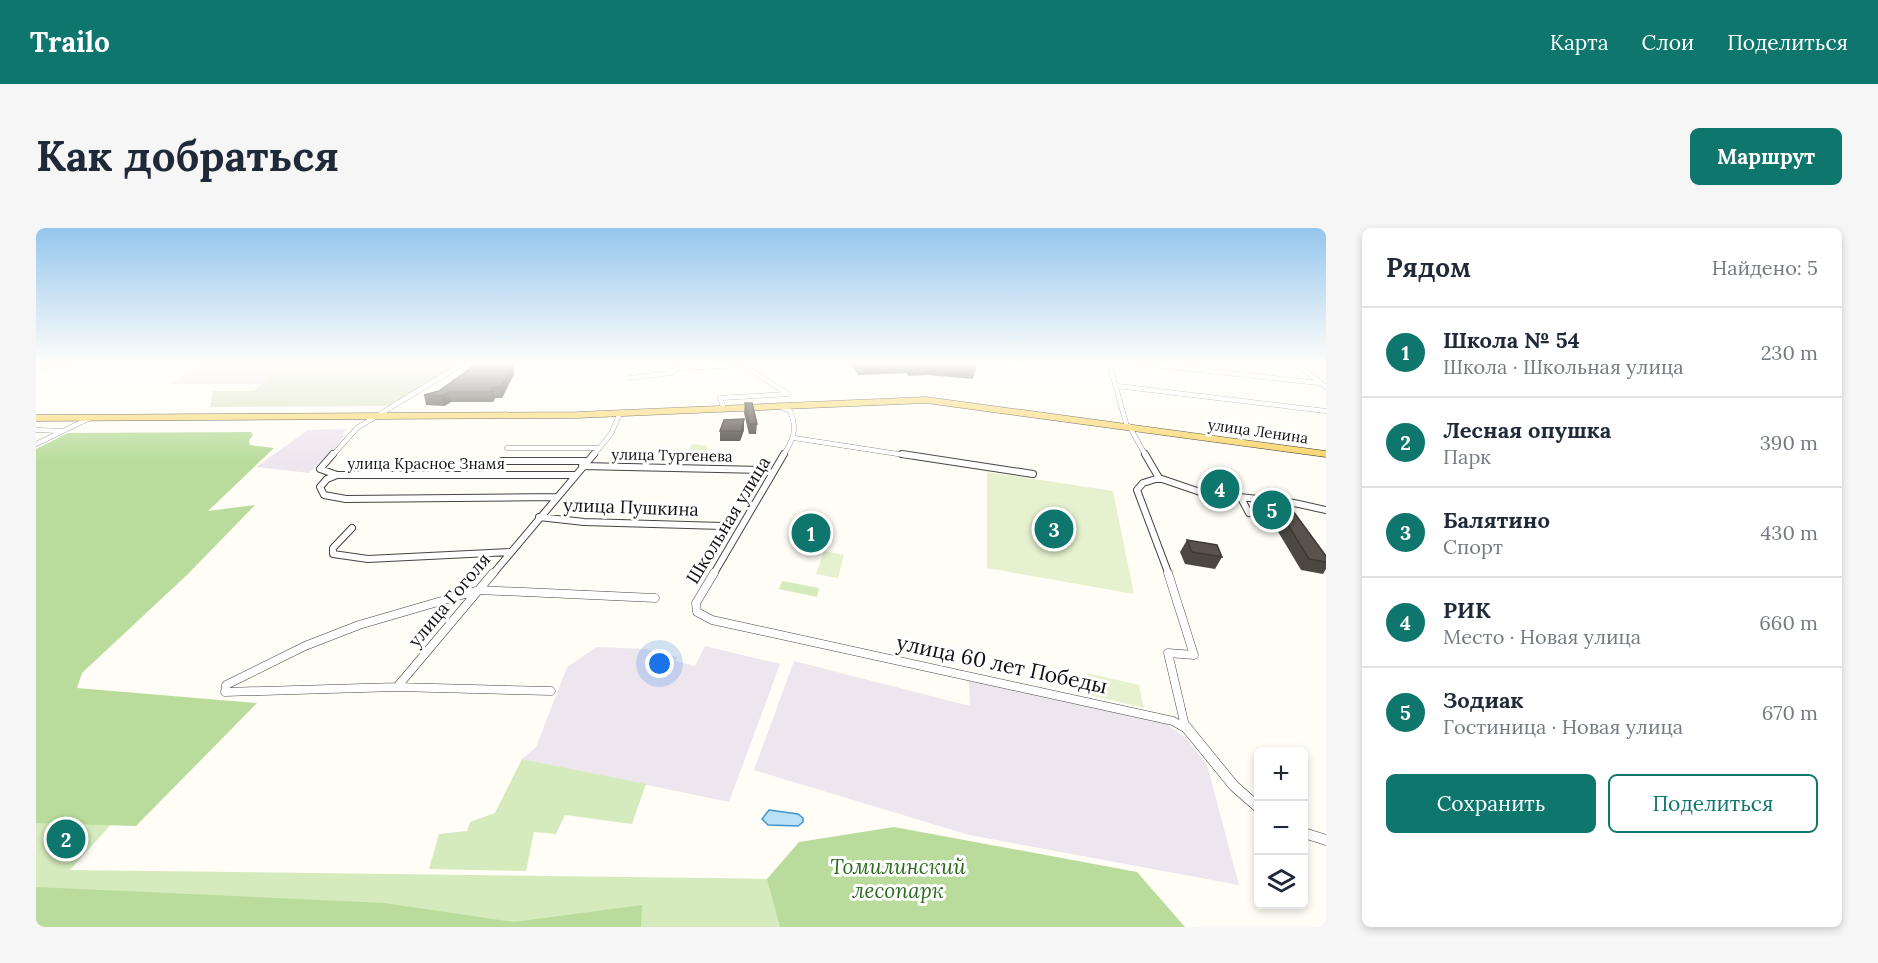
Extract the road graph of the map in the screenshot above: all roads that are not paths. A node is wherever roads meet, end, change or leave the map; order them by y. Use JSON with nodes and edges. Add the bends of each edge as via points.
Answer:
{"nodes":[{"id":1,"x":410,"y":396,"type":"edge"},
{"id":2,"x":760,"y":396,"type":"edge"},
{"id":3,"x":1119,"y":396,"type":"edge"},
{"id":4,"x":1197,"y":396,"type":"edge"},
{"id":5,"x":799,"y":405,"type":"junction"},
{"id":6,"x":723,"y":406,"type":"junction"},
{"id":7,"x":777,"y":406,"type":"junction"},
{"id":8,"x":790,"y":411,"type":"junction"},
{"id":9,"x":1326,"y":411,"type":"edge"},
{"id":10,"x":620,"y":413,"type":"junction"},
{"id":11,"x":377,"y":416,"type":"junction"},
{"id":12,"x":36,"y":417,"type":"edge"},
{"id":13,"x":90,"y":418,"type":"junction"},
{"id":14,"x":1127,"y":425,"type":"junction"},
{"id":15,"x":36,"y":430,"type":"edge"},
{"id":16,"x":63,"y":431,"type":"junction"},
{"id":17,"x":794,"y":438,"type":"junction"},
{"id":18,"x":36,"y":444,"type":"edge"},
{"id":19,"x":507,"y":448,"type":"dead end"},
{"id":20,"x":598,"y":448,"type":"junction"},
{"id":21,"x":1326,"y":453,"type":"edge"},
{"id":22,"x":502,"y":461,"type":"dead end"},
{"id":23,"x":584,"y":463,"type":"junction"},
{"id":24,"x":763,"y":470,"type":"dead end"},
{"id":25,"x":1033,"y":474,"type":"dead end"},
{"id":26,"x":337,"y":475,"type":"junction"},
{"id":27,"x":574,"y":475,"type":"junction"},
{"id":28,"x":1159,"y":478,"type":"junction"},
{"id":29,"x":556,"y":497,"type":"junction"},
{"id":30,"x":1241,"y":498,"type":"junction"},
{"id":31,"x":1326,"y":510,"type":"edge"},
{"id":32,"x":1249,"y":513,"type":"dead end"},
{"id":33,"x":539,"y":518,"type":"junction"},
{"id":34,"x":722,"y":526,"type":"dead end"},
{"id":35,"x":352,"y":528,"type":"dead end"},
{"id":36,"x":510,"y":552,"type":"junction"},
{"id":37,"x":479,"y":590,"type":"junction"},
{"id":38,"x":655,"y":598,"type":"dead end"},
{"id":39,"x":704,"y":617,"type":"joint"},
{"id":40,"x":397,"y":687,"type":"junction"},
{"id":41,"x":551,"y":692,"type":"dead end"},
{"id":42,"x":1185,"y":726,"type":"junction"},
{"id":43,"x":1254,"y":804,"type":"edge"},
{"id":44,"x":1308,"y":834,"type":"edge"},
{"id":45,"x":1326,"y":840,"type":"edge"}],
"edges":[{"from":1,"to":11,"type":"street"},
{"from":2,"to":6,"type":"street","via":[[720,398]]},
{"from":3,"to":14,"type":"street"},
{"from":4,"to":9,"type":"street"},
{"from":5,"to":7,"type":"main road","name":"улица Ленина"},
{"from":5,"to":8,"type":"street"},
{"from":5,"to":14,"type":"main road","name":"улица Ленина","via":[[938,401]]},
{"from":6,"to":11,"type":"main road","name":"улица Ленина"},
{"from":6,"to":14,"type":"main road","name":"улица Ленина","via":[[926,397]]},
{"from":7,"to":8,"type":"street"},
{"from":7,"to":10,"type":"main road","name":"улица Ленина"},
{"from":8,"to":17,"type":"street","via":[[795,423]]},
{"from":10,"to":11,"type":"main road","name":"улица Ленина"},
{"from":10,"to":20,"type":"street","name":"улица Гоголя","via":[[616,426]]},
{"from":11,"to":12,"type":"main road","name":"улица Ленина"},
{"from":11,"to":13,"type":"main road","name":"улица Ленина"},
{"from":11,"to":26,"type":"street","name":"улица Красное Знамя","via":[[353,431],[319,468]]},
{"from":12,"to":13,"type":"main road","name":"улица Ленина"},
{"from":13,"to":16,"type":"street"},
{"from":14,"to":21,"type":"main road","name":"улица Ленина"},
{"from":14,"to":28,"type":"street"},
{"from":15,"to":16,"type":"street"},
{"from":16,"to":18,"type":"street"},
{"from":17,"to":25,"type":"street"},
{"from":17,"to":39,"type":"street","name":"Школьная улица","via":[[696,603],[697,612]]},
{"from":19,"to":20,"type":"street"},
{"from":20,"to":23,"type":"street","name":"улица Гоголя"},
{"from":22,"to":23,"type":"street","name":"улица Красное Знамя"},
{"from":23,"to":24,"type":"street","name":"улица Тургенева"},
{"from":23,"to":27,"type":"street","name":"улица Гоголя"},
{"from":26,"to":27,"type":"street","name":"улица Красное Знамя"},
{"from":26,"to":29,"type":"street","via":[[320,487],[324,495],[346,499]]},
{"from":27,"to":29,"type":"street","name":"улица Гоголя"},
{"from":28,"to":30,"type":"street","via":[[1186,484],[1203,493]]},
{"from":28,"to":42,"type":"street","via":[[1143,483],[1137,490],[1194,655],[1168,653]]},
{"from":29,"to":33,"type":"street","name":"улица Гоголя"},
{"from":30,"to":31,"type":"street"},
{"from":30,"to":32,"type":"street"},
{"from":33,"to":34,"type":"street","name":"улица Пушкина"},
{"from":33,"to":36,"type":"street","name":"улица Гоголя"},
{"from":35,"to":36,"type":"street","via":[[333,548],[333,554],[369,559]]},
{"from":36,"to":37,"type":"street","name":"улица Гоголя"},
{"from":37,"to":38,"type":"street"},
{"from":37,"to":40,"type":"street","name":"улица Гоголя"},
{"from":37,"to":40,"type":"street","via":[[359,625],[305,646],[226,685],[225,692]]},
{"from":39,"to":42,"type":"street","name":"улица 60 лет Победы","via":[[1157,716]]},
{"from":40,"to":41,"type":"street"},
{"from":42,"to":43,"type":"street","via":[[1234,786]]},
{"from":44,"to":45,"type":"street"}]}
